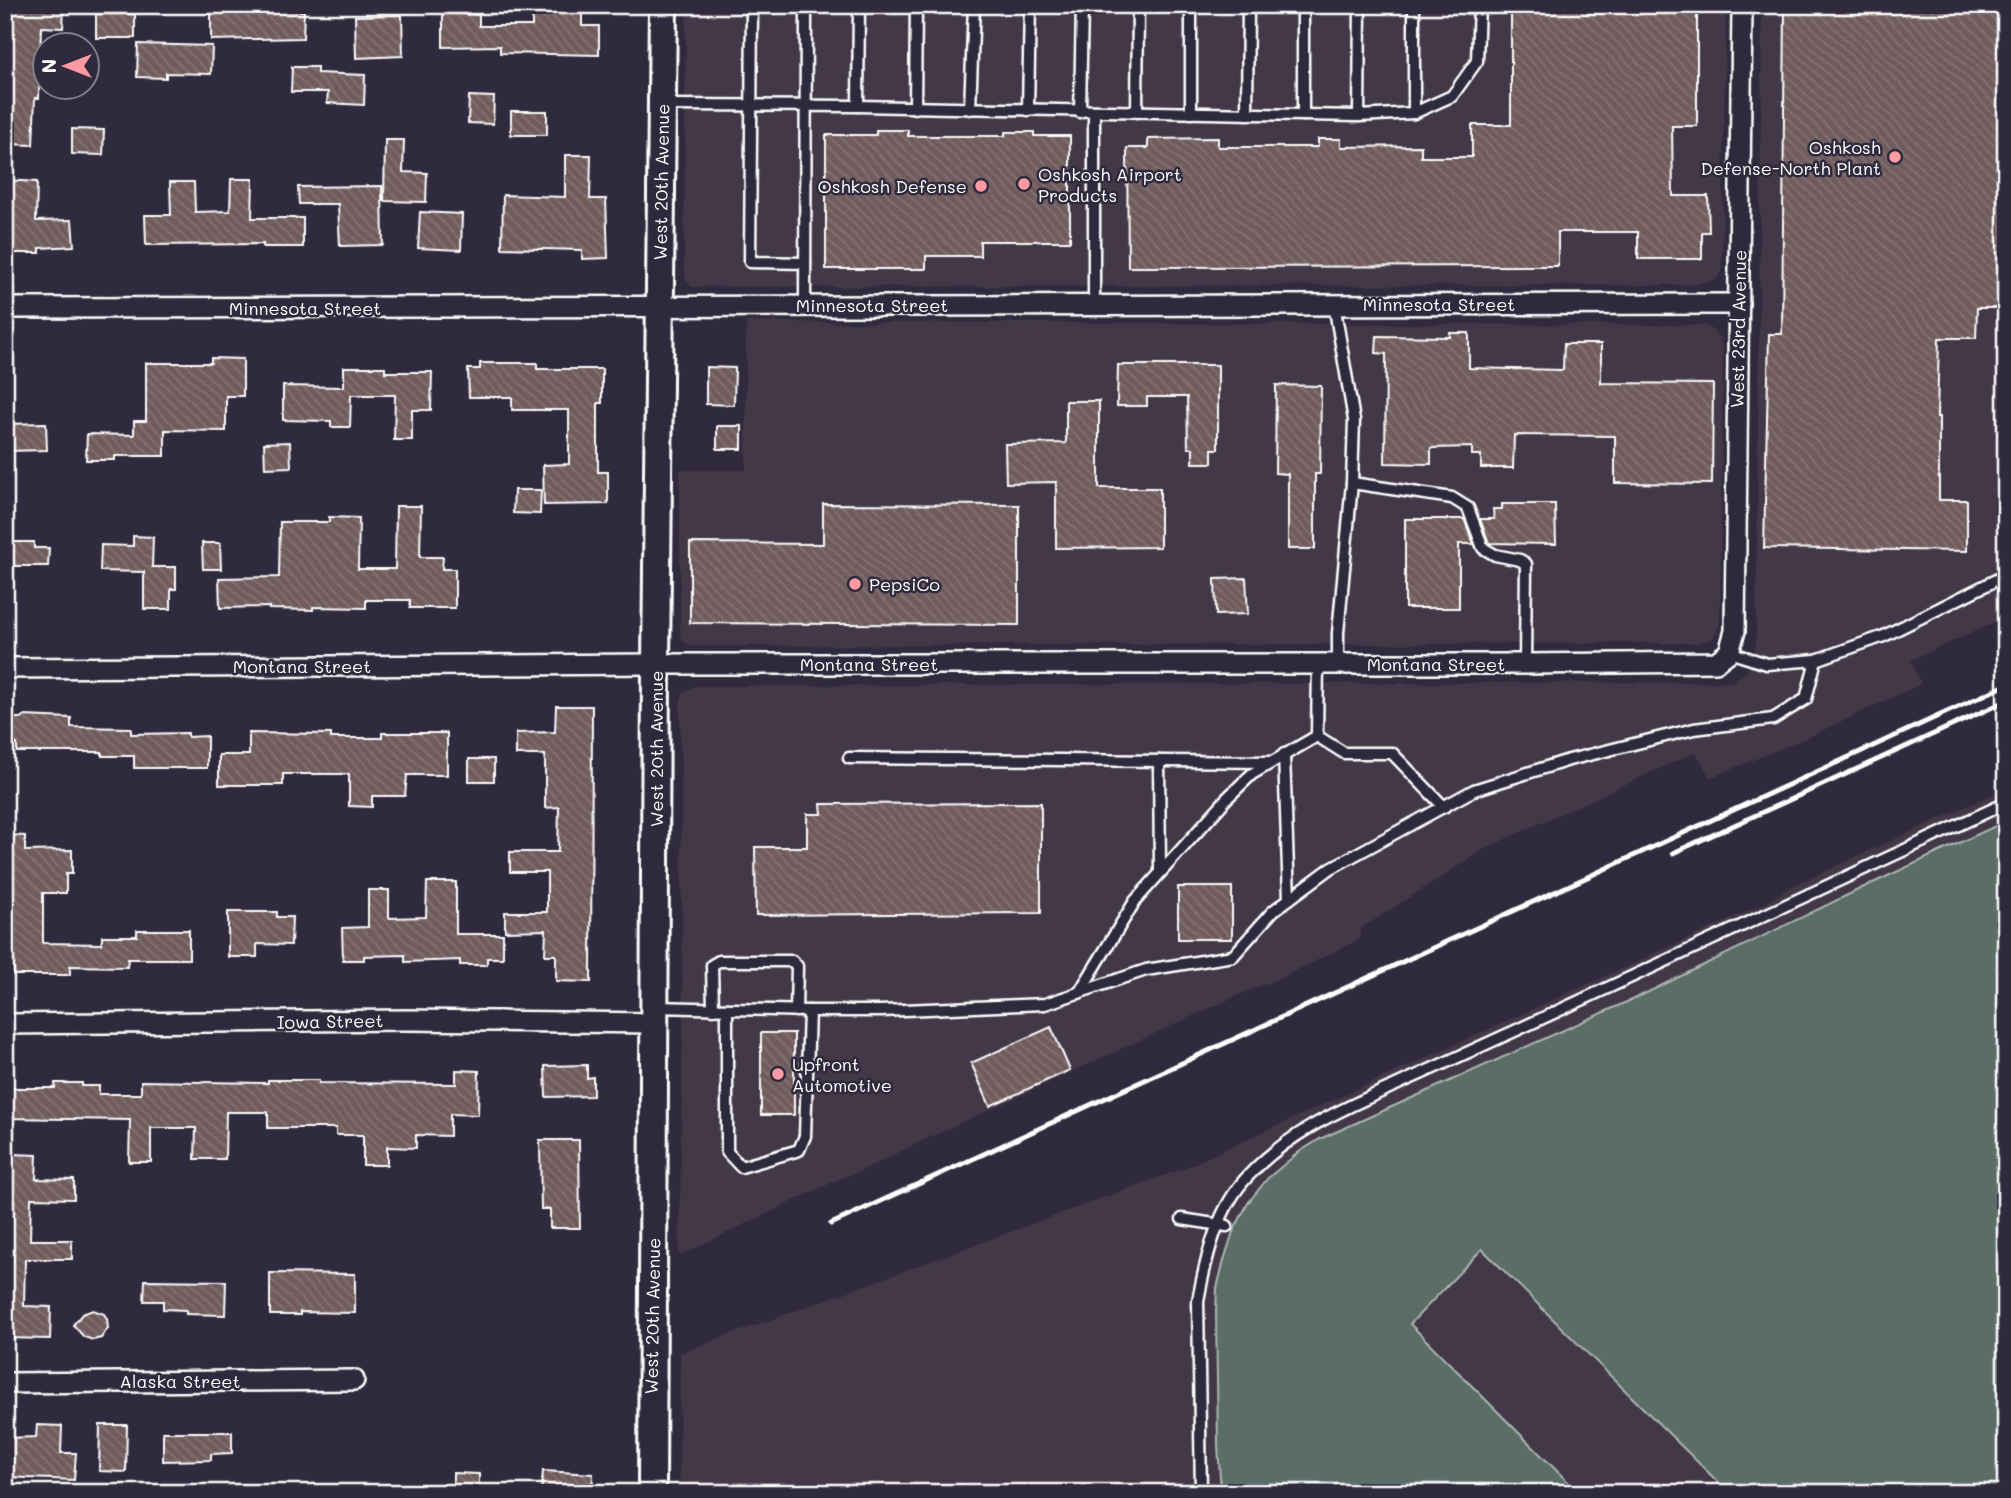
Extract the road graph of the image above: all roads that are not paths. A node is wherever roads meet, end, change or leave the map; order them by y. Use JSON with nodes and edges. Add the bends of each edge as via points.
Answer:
{"nodes":[{"id":1,"x":663,"y":5,"type":"edge"},
{"id":2,"x":752,"y":5,"type":"edge"},
{"id":3,"x":806,"y":5,"type":"edge"},
{"id":4,"x":859,"y":5,"type":"edge"},
{"id":5,"x":916,"y":5,"type":"edge"},
{"id":6,"x":974,"y":5,"type":"edge"},
{"id":7,"x":1030,"y":5,"type":"edge"},
{"id":8,"x":1082,"y":5,"type":"edge"},
{"id":9,"x":1138,"y":5,"type":"edge"},
{"id":10,"x":1191,"y":5,"type":"edge"},
{"id":11,"x":1248,"y":5,"type":"edge"},
{"id":12,"x":1303,"y":5,"type":"edge"},
{"id":13,"x":1360,"y":5,"type":"edge"},
{"id":14,"x":1414,"y":5,"type":"edge"},
{"id":15,"x":1479,"y":5,"type":"edge"},
{"id":16,"x":1742,"y":5,"type":"edge"},
{"id":17,"x":662,"y":105,"type":"junction"},
{"id":18,"x":752,"y":106,"type":"junction"},
{"id":19,"x":806,"y":106,"type":"junction"},
{"id":20,"x":858,"y":106,"type":"junction"},
{"id":21,"x":915,"y":107,"type":"junction"},
{"id":22,"x":970,"y":109,"type":"junction"},
{"id":23,"x":1028,"y":110,"type":"junction"},
{"id":24,"x":1080,"y":111,"type":"junction"},
{"id":25,"x":1094,"y":112,"type":"junction"},
{"id":26,"x":1137,"y":112,"type":"junction"},
{"id":27,"x":1191,"y":113,"type":"junction"},
{"id":28,"x":1414,"y":113,"type":"junction"},
{"id":29,"x":1247,"y":114,"type":"junction"},
{"id":30,"x":1303,"y":115,"type":"junction"},
{"id":31,"x":1359,"y":116,"type":"junction"},
{"id":32,"x":805,"y":263,"type":"junction"},
{"id":33,"x":1094,"y":304,"type":"junction"},
{"id":34,"x":1334,"y":304,"type":"junction"},
{"id":35,"x":1739,"y":304,"type":"junction"},
{"id":36,"x":659,"y":305,"type":"junction"},
{"id":37,"x":805,"y":305,"type":"junction"},
{"id":38,"x":5,"y":308,"type":"edge"},
{"id":39,"x":1352,"y":483,"type":"junction"},
{"id":40,"x":2006,"y":575,"type":"edge"},
{"id":41,"x":1729,"y":652,"type":"junction"},
{"id":42,"x":1816,"y":660,"type":"junction"},
{"id":43,"x":656,"y":664,"type":"junction"},
{"id":44,"x":1318,"y":664,"type":"junction"},
{"id":45,"x":1338,"y":664,"type":"junction"},
{"id":46,"x":1525,"y":664,"type":"junction"},
{"id":47,"x":5,"y":668,"type":"edge"},
{"id":48,"x":1317,"y":736,"type":"junction"},
{"id":49,"x":1284,"y":754,"type":"junction"},
{"id":50,"x":849,"y":758,"type":"dead end"},
{"id":51,"x":1159,"y":761,"type":"junction"},
{"id":52,"x":1271,"y":762,"type":"junction"},
{"id":53,"x":2006,"y":803,"type":"edge"},
{"id":54,"x":1444,"y":807,"type":"junction"},
{"id":55,"x":1160,"y":871,"type":"junction"},
{"id":56,"x":1289,"y":899,"type":"junction"},
{"id":57,"x":1079,"y":992,"type":"junction"},
{"id":58,"x":713,"y":1009,"type":"junction"},
{"id":59,"x":727,"y":1009,"type":"junction"},
{"id":60,"x":796,"y":1010,"type":"junction"},
{"id":61,"x":809,"y":1011,"type":"junction"},
{"id":62,"x":655,"y":1015,"type":"junction"},
{"id":63,"x":5,"y":1024,"type":"edge"},
{"id":64,"x":1182,"y":1219,"type":"dead end"},
{"id":65,"x":1223,"y":1225,"type":"junction"},
{"id":66,"x":354,"y":1380,"type":"dead end"},
{"id":67,"x":5,"y":1383,"type":"edge"},
{"id":68,"x":652,"y":1493,"type":"edge"},
{"id":69,"x":1202,"y":1493,"type":"edge"}],
"edges":[{"from":1,"to":17,"type":"main road","name":"West 20th Avenue"},
{"from":2,"to":18,"type":"lane"},
{"from":3,"to":19,"type":"lane"},
{"from":4,"to":20,"type":"lane"},
{"from":5,"to":21,"type":"lane"},
{"from":6,"to":22,"type":"lane"},
{"from":7,"to":23,"type":"lane"},
{"from":8,"to":24,"type":"lane"},
{"from":9,"to":26,"type":"lane"},
{"from":10,"to":27,"type":"lane"},
{"from":11,"to":29,"type":"lane"},
{"from":12,"to":30,"type":"lane"},
{"from":13,"to":31,"type":"lane"},
{"from":14,"to":28,"type":"lane"},
{"from":15,"to":28,"type":"lane","via":[[1477,61],[1452,96]]},
{"from":16,"to":35,"type":"street","name":"West 23rd Avenue"},
{"from":17,"to":18,"type":"lane"},
{"from":17,"to":36,"type":"main road","name":"West 20th Avenue"},
{"from":18,"to":19,"type":"lane"},
{"from":18,"to":32,"type":"lane","via":[[750,262]]},
{"from":19,"to":20,"type":"lane"},
{"from":19,"to":32,"type":"lane"},
{"from":20,"to":21,"type":"lane"},
{"from":21,"to":22,"type":"lane"},
{"from":22,"to":23,"type":"lane"},
{"from":23,"to":24,"type":"lane"},
{"from":24,"to":25,"type":"lane"},
{"from":25,"to":26,"type":"lane"},
{"from":25,"to":33,"type":"lane"},
{"from":26,"to":27,"type":"lane"},
{"from":27,"to":29,"type":"lane"},
{"from":28,"to":31,"type":"lane"},
{"from":29,"to":30,"type":"lane"},
{"from":30,"to":31,"type":"lane"},
{"from":32,"to":37,"type":"lane"},
{"from":33,"to":34,"type":"street","name":"Minnesota Street"},
{"from":33,"to":37,"type":"street","name":"Minnesota Street"},
{"from":34,"to":35,"type":"street","name":"Minnesota Street"},
{"from":34,"to":39,"type":"lane","via":[[1354,420]]},
{"from":35,"to":41,"type":"street","name":"West 23rd Avenue","via":[[1735,631]]},
{"from":36,"to":37,"type":"street","name":"Minnesota Street"},
{"from":36,"to":38,"type":"street","name":"Minnesota Street"},
{"from":36,"to":43,"type":"main road","name":"West 20th Avenue"},
{"from":39,"to":45,"type":"lane"},
{"from":39,"to":46,"type":"lane","via":[[1452,498],[1468,508],[1483,548],[1525,564]]},
{"from":40,"to":42,"type":"lane","via":[[1884,636]]},
{"from":41,"to":42,"type":"lane","via":[[1767,664]]},
{"from":41,"to":46,"type":"street","name":"Montana Street","via":[[1708,663]]},
{"from":42,"to":54,"type":"lane","via":[[1806,699],[1773,719],[1694,729],[1569,760],[1474,790]]},
{"from":43,"to":44,"type":"street","name":"Montana Street"},
{"from":43,"to":47,"type":"street","name":"Montana Street"},
{"from":43,"to":62,"type":"main road","name":"West 20th Avenue"},
{"from":44,"to":45,"type":"street","name":"Montana Street"},
{"from":44,"to":48,"type":"lane"},
{"from":45,"to":46,"type":"street","name":"Montana Street"},
{"from":48,"to":49,"type":"lane"},
{"from":48,"to":54,"type":"lane","via":[[1344,753],[1392,753]]},
{"from":49,"to":52,"type":"lane"},
{"from":49,"to":56,"type":"lane"},
{"from":50,"to":51,"type":"lane"},
{"from":51,"to":52,"type":"lane"},
{"from":51,"to":55,"type":"lane"},
{"from":52,"to":55,"type":"lane","via":[[1224,801]]},
{"from":53,"to":65,"type":"lane","via":[[1299,1132],[1248,1176],[1235,1193]]},
{"from":54,"to":56,"type":"lane","via":[[1331,869]]},
{"from":55,"to":57,"type":"lane","via":[[1135,901]]},
{"from":56,"to":57,"type":"lane","via":[[1233,956],[1146,970]]},
{"from":57,"to":61,"type":"lane","via":[[1045,1004]]},
{"from":58,"to":59,"type":"lane"},
{"from":58,"to":60,"type":"lane","via":[[712,965],[719,961],[792,961],[797,966]]},
{"from":58,"to":62,"type":"lane"},
{"from":59,"to":60,"type":"lane"},
{"from":59,"to":61,"type":"lane","via":[[727,1152],[741,1167],[799,1150],[805,1136]]},
{"from":60,"to":61,"type":"lane"},
{"from":62,"to":63,"type":"street","name":"Iowa Street"},
{"from":62,"to":68,"type":"main road","name":"West 20th Avenue"},
{"from":64,"to":65,"type":"lane"},
{"from":65,"to":69,"type":"lane","via":[[1209,1251],[1198,1301]]},
{"from":66,"to":67,"type":"street","name":"Alaska Street"}]}
